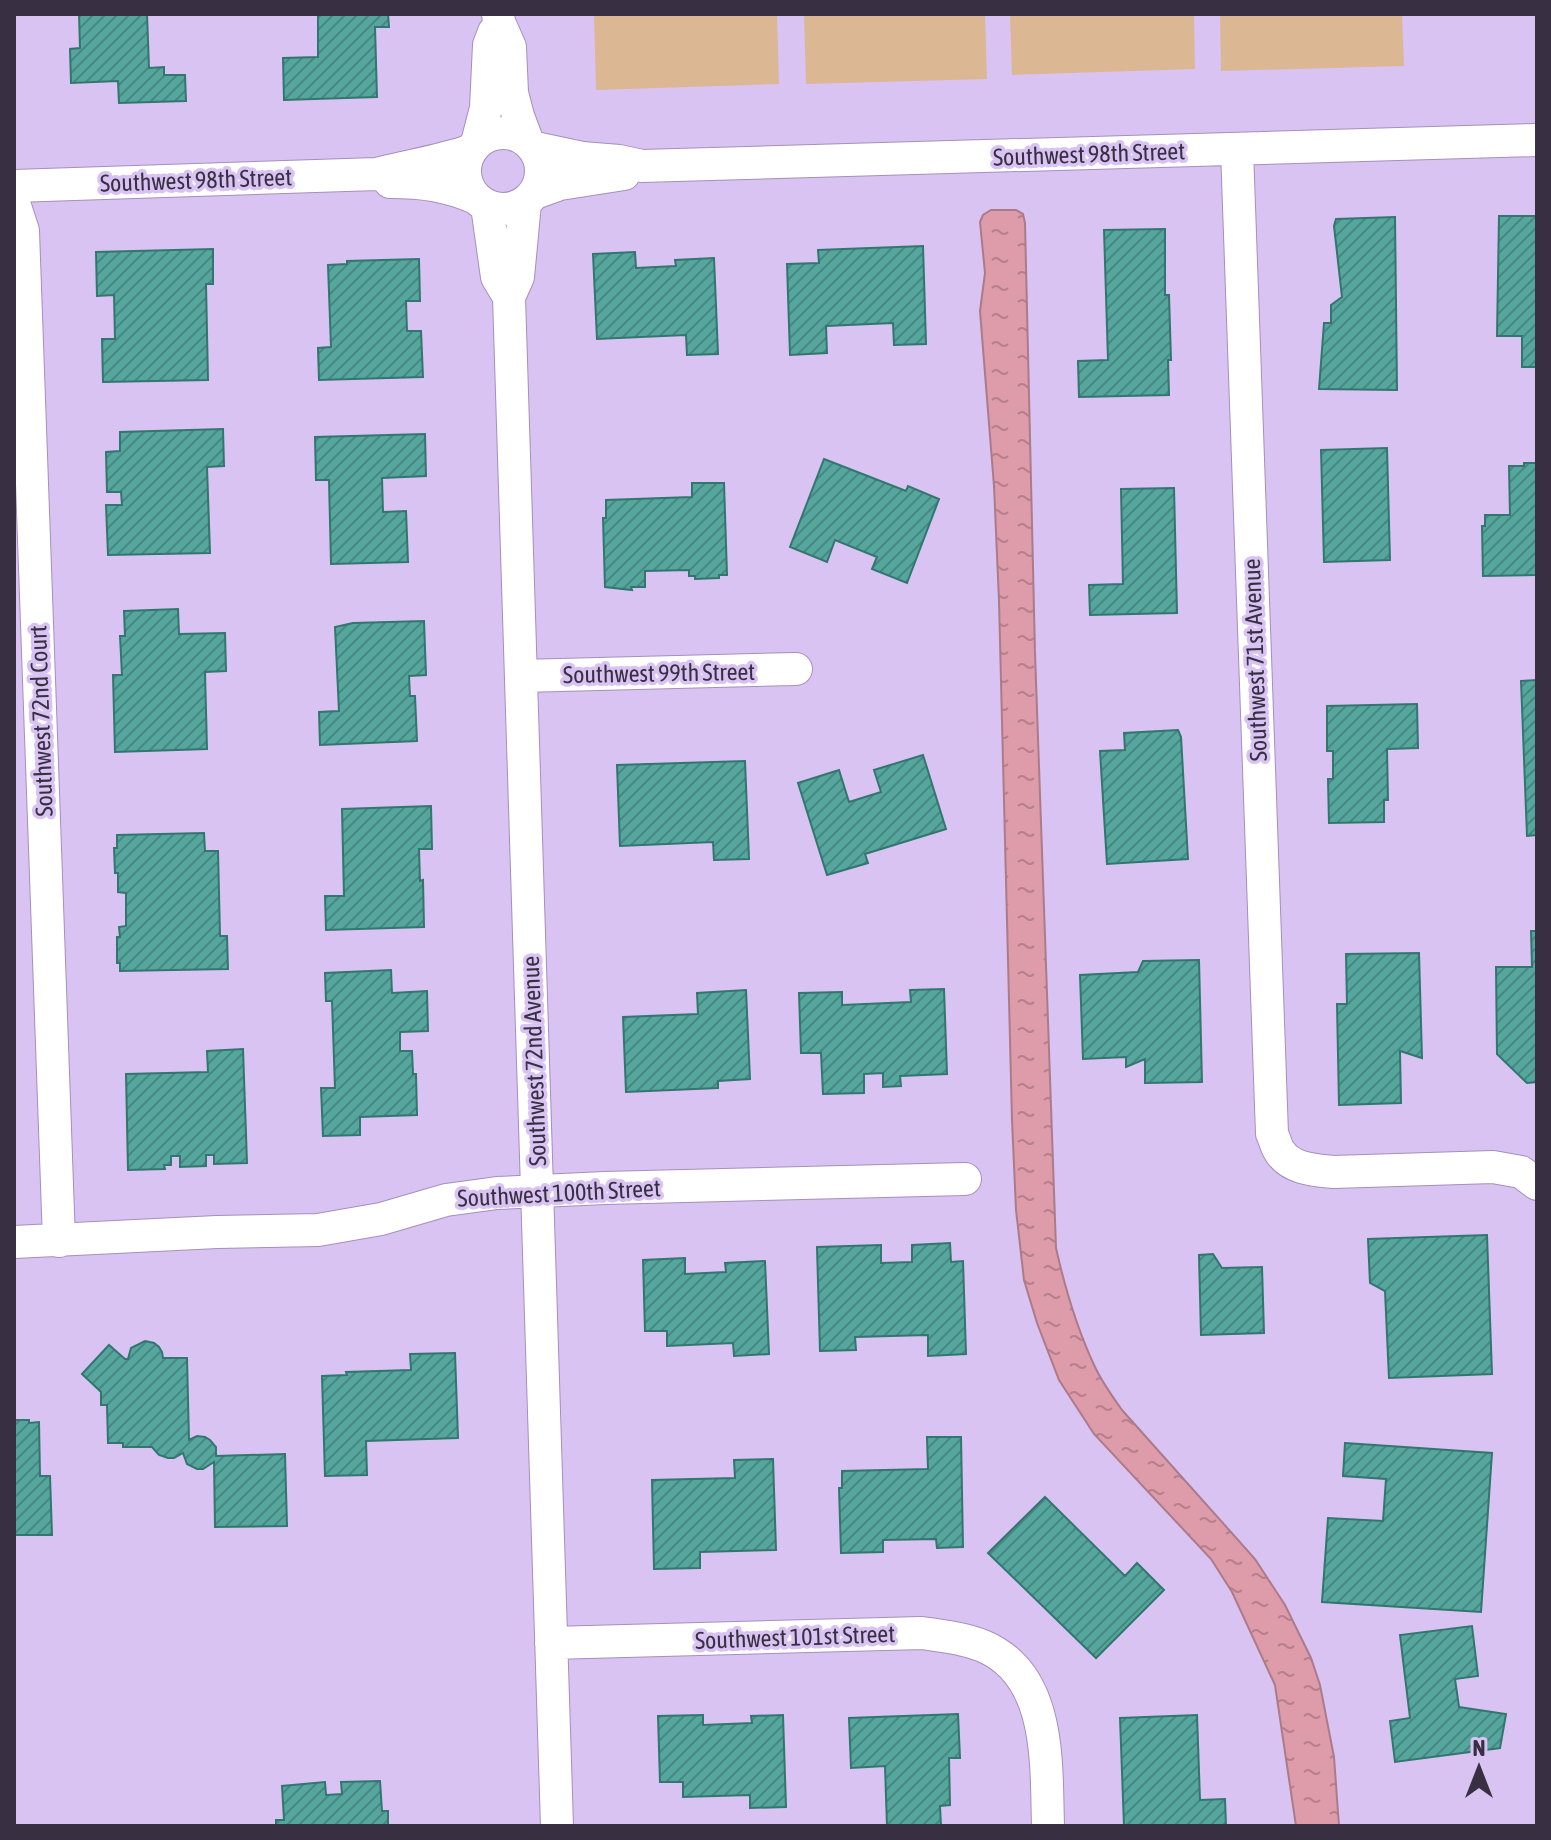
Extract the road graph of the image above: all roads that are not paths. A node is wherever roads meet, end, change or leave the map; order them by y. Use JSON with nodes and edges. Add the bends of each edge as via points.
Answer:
{"nodes":[{"id":1,"x":498,"y":18,"type":"edge"},
{"id":2,"x":1537,"y":140,"type":"edge"},
{"id":3,"x":531,"y":144,"type":"junction"},
{"id":4,"x":473,"y":147,"type":"junction"},
{"id":5,"x":1237,"y":150,"type":"junction"},
{"id":6,"x":642,"y":166,"type":"junction"},
{"id":7,"x":377,"y":174,"type":"junction"},
{"id":8,"x":14,"y":186,"type":"edge"},
{"id":9,"x":530,"y":198,"type":"junction"},
{"id":10,"x":481,"y":202,"type":"junction"},
{"id":11,"x":14,"y":203,"type":"edge"},
{"id":12,"x":509,"y":297,"type":"junction"},
{"id":13,"x":26,"y":625,"type":"edge"},
{"id":14,"x":796,"y":669,"type":"dead end"},
{"id":15,"x":521,"y":676,"type":"junction"},
{"id":16,"x":965,"y":1179,"type":"dead end"},
{"id":17,"x":1537,"y":1184,"type":"edge"},
{"id":18,"x":538,"y":1191,"type":"junction"},
{"id":19,"x":59,"y":1241,"type":"junction"},
{"id":20,"x":14,"y":1242,"type":"edge"},
{"id":21,"x":551,"y":1643,"type":"junction"},
{"id":22,"x":557,"y":1826,"type":"edge"},
{"id":23,"x":1048,"y":1826,"type":"edge"}],
"edges":[{"from":1,"to":3,"type":"street","via":[[510,47],[518,116]]},
{"from":1,"to":4,"type":"street","via":[[489,45],[486,108]]},
{"from":2,"to":5,"type":"street","name":"Southwest 98th Street"},
{"from":3,"to":4,"type":"street","via":[[518,135],[496,133]]},
{"from":3,"to":6,"type":"street","name":"Southwest 98th Street"},
{"from":3,"to":9,"type":"street","via":[[542,169]]},
{"from":4,"to":7,"type":"street","name":"Southwest 98th Street"},
{"from":4,"to":10,"type":"street","via":[[465,174]]},
{"from":5,"to":6,"type":"street","name":"Southwest 98th Street"},
{"from":5,"to":17,"type":"street","name":"Southwest 71st Avenue","via":[[1272,1134],[1291,1163],[1310,1169],[1493,1167],[1521,1172]]},
{"from":6,"to":9,"type":"street","name":"Southwest 98th Street","via":[[620,175],[560,184]]},
{"from":7,"to":8,"type":"street","name":"Southwest 98th Street"},
{"from":7,"to":10,"type":"street","name":"Southwest 98th Street","via":[[389,182],[453,188]]},
{"from":9,"to":10,"type":"street","via":[[499,210]]},
{"from":9,"to":12,"type":"street","name":"Southwest 72nd Avenue","via":[[518,277]]},
{"from":10,"to":12,"type":"street","name":"Southwest 72nd Avenue","via":[[497,277]]},
{"from":11,"to":13,"type":"street","name":"Southwest 72nd Court","via":[[23,231]]},
{"from":12,"to":15,"type":"street","name":"Southwest 72nd Avenue"},
{"from":13,"to":19,"type":"street","name":"Southwest 72nd Court"},
{"from":14,"to":15,"type":"street","name":"Southwest 99th Street"},
{"from":15,"to":18,"type":"street","name":"Southwest 72nd Avenue"},
{"from":16,"to":18,"type":"street","name":"Southwest 100th Street"},
{"from":18,"to":19,"type":"street","name":"Southwest 100th Street","via":[[469,1195],[318,1230]]},
{"from":18,"to":21,"type":"street","name":"Southwest 72nd Avenue"},
{"from":19,"to":20,"type":"street","name":"Southwest 100th Street"},
{"from":21,"to":22,"type":"street","name":"Southwest 72nd Avenue"},
{"from":21,"to":23,"type":"street","name":"Southwest 101st Street","via":[[922,1633],[984,1646],[1024,1681],[1037,1709]]}]}
